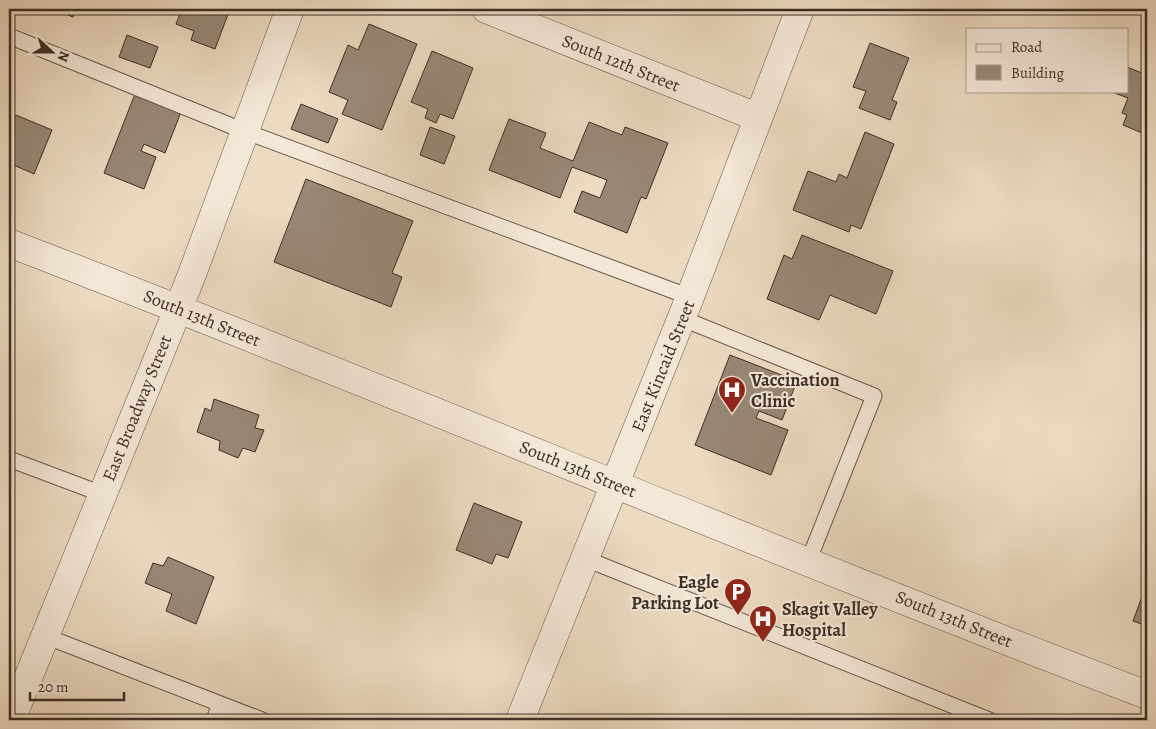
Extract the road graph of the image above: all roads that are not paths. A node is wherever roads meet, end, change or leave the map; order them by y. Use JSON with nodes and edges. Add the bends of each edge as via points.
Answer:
{"nodes":[{"id":1,"x":290,"y":9,"type":"edge"},
{"id":2,"x":486,"y":9,"type":"edge"},
{"id":3,"x":800,"y":9,"type":"edge"},
{"id":4,"x":9,"y":36,"type":"edge"},
{"id":5,"x":757,"y":117,"type":"junction"},
{"id":6,"x":244,"y":132,"type":"junction"},
{"id":7,"x":9,"y":243,"type":"edge"},
{"id":8,"x":178,"y":307,"type":"junction"},
{"id":9,"x":686,"y":307,"type":"junction"},
{"id":10,"x":9,"y":459,"type":"edge"},
{"id":11,"x":616,"y":486,"type":"junction"},
{"id":12,"x":102,"y":494,"type":"junction"},
{"id":13,"x":586,"y":559,"type":"junction"},
{"id":14,"x":808,"y":562,"type":"junction"},
{"id":15,"x":45,"y":636,"type":"junction"},
{"id":16,"x":1147,"y":695,"type":"edge"},
{"id":17,"x":220,"y":704,"type":"junction"},
{"id":18,"x":11,"y":720,"type":"edge"},
{"id":19,"x":214,"y":720,"type":"edge"},
{"id":20,"x":262,"y":720,"type":"edge"},
{"id":21,"x":520,"y":720,"type":"edge"},
{"id":22,"x":989,"y":720,"type":"edge"}],
"edges":[{"from":1,"to":6,"type":"street","name":"East Broadway Street"},
{"from":2,"to":5,"type":"street","name":"South 12th Street"},
{"from":3,"to":5,"type":"street","name":"East Kincaid Street"},
{"from":4,"to":6,"type":"lane"},
{"from":5,"to":9,"type":"street","name":"East Kincaid Street"},
{"from":6,"to":8,"type":"street","name":"East Broadway Street"},
{"from":6,"to":9,"type":"lane"},
{"from":7,"to":8,"type":"street","name":"South 13th Street"},
{"from":8,"to":11,"type":"street","name":"South 13th Street"},
{"from":8,"to":12,"type":"street","name":"East Broadway Street"},
{"from":9,"to":11,"type":"street","name":"East Kincaid Street"},
{"from":9,"to":14,"type":"lane","via":[[874,396]]},
{"from":10,"to":12,"type":"lane"},
{"from":11,"to":13,"type":"street","name":"East Kincaid Street"},
{"from":11,"to":14,"type":"street","name":"South 13th Street"},
{"from":12,"to":15,"type":"street","name":"East Broadway Street"},
{"from":13,"to":21,"type":"street","name":"East Kincaid Street"},
{"from":13,"to":22,"type":"lane"},
{"from":14,"to":16,"type":"street","name":"South 13th Street"},
{"from":15,"to":17,"type":"lane"},
{"from":15,"to":18,"type":"street","name":"East Broadway Street"},
{"from":17,"to":19,"type":"lane"},
{"from":17,"to":20,"type":"lane"}]}
